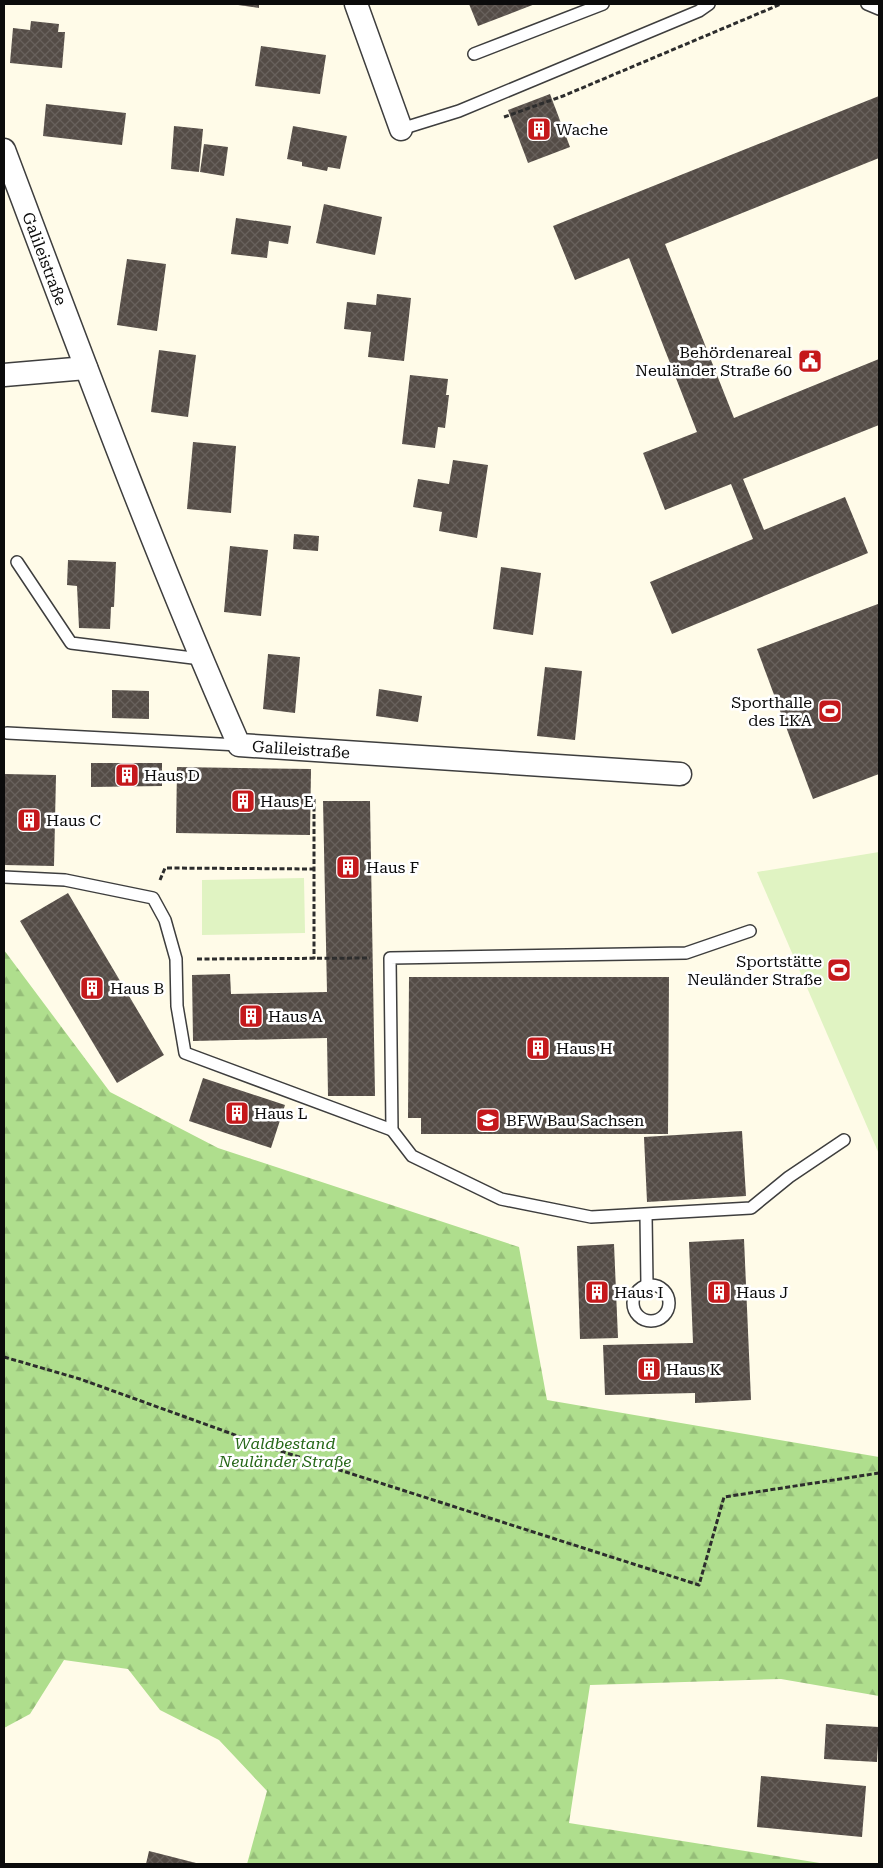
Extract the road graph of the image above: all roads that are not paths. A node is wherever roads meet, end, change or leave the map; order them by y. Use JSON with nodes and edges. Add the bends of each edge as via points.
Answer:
{"nodes":[{"id":1,"x":356,"y":4,"type":"edge"},
{"id":2,"x":604,"y":4,"type":"edge"},
{"id":3,"x":709,"y":4,"type":"edge"},
{"id":4,"x":867,"y":4,"type":"edge"},
{"id":5,"x":696,"y":7,"type":"edge"},
{"id":6,"x":879,"y":9,"type":"edge"},
{"id":7,"x":474,"y":54,"type":"dead end"},
{"id":8,"x":401,"y":129,"type":"joint"},
{"id":9,"x":4,"y":150,"type":"edge"},
{"id":10,"x":86,"y":368,"type":"junction"},
{"id":11,"x":4,"y":375,"type":"edge"},
{"id":12,"x":17,"y":562,"type":"dead end"},
{"id":13,"x":201,"y":659,"type":"junction"},
{"id":14,"x":7,"y":733,"type":"dead end"},
{"id":15,"x":239,"y":745,"type":"junction"},
{"id":16,"x":680,"y":774,"type":"dead end"},
{"id":17,"x":4,"y":877,"type":"edge"},
{"id":18,"x":750,"y":930,"type":"dead end"},
{"id":19,"x":392,"y":1130,"type":"junction"},
{"id":20,"x":844,"y":1140,"type":"dead end"},
{"id":21,"x":646,"y":1214,"type":"junction"},
{"id":22,"x":647,"y":1285,"type":"dead end"}],
"edges":[{"from":1,"to":8,"type":"street"},
{"from":2,"to":7,"type":"lane"},
{"from":3,"to":5,"type":"lane"},
{"from":4,"to":6,"type":"lane"},
{"from":5,"to":8,"type":"lane","via":[[459,111]]},
{"from":9,"to":10,"type":"street","name":"Galileistraße"},
{"from":10,"to":11,"type":"street"},
{"from":10,"to":13,"type":"street","name":"Galileistraße"},
{"from":12,"to":13,"type":"lane","via":[[71,643]]},
{"from":13,"to":15,"type":"street","name":"Galileistraße"},
{"from":14,"to":15,"type":"lane"},
{"from":15,"to":16,"type":"street","name":"Galileistraße"},
{"from":17,"to":19,"type":"lane","via":[[65,880],[153,898],[165,920],[176,959],[177,1006],[185,1053]]},
{"from":18,"to":19,"type":"lane","via":[[686,953],[390,958]]},
{"from":19,"to":21,"type":"lane","via":[[412,1156],[501,1199],[591,1217]]},
{"from":20,"to":21,"type":"lane","via":[[789,1177],[752,1208]]},
{"from":21,"to":22,"type":"lane"}]}
